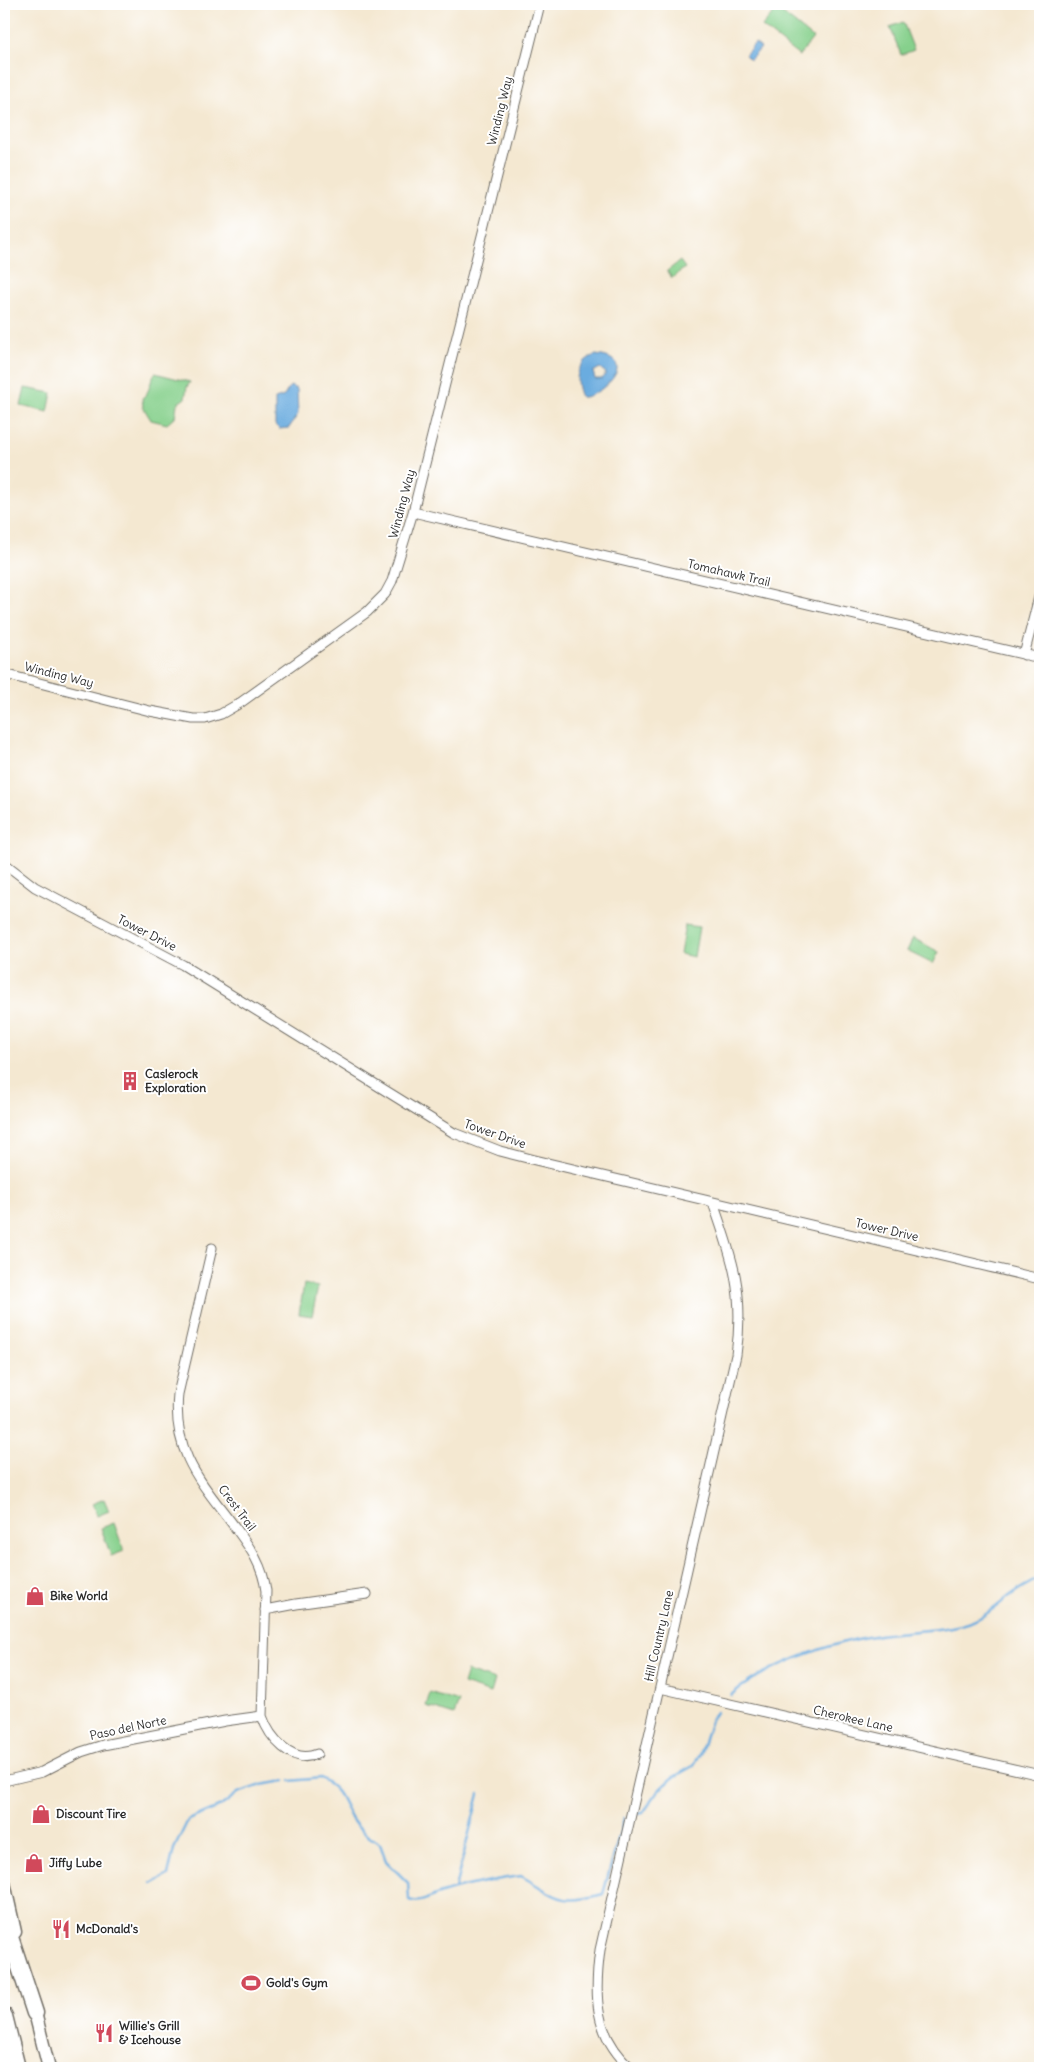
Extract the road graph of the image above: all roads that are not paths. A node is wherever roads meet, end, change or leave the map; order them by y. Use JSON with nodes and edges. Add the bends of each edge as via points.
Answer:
{"nodes":[{"id":1,"x":540,"y":4,"type":"edge"},
{"id":2,"x":413,"y":512,"type":"junction"},
{"id":3,"x":1040,"y":593,"type":"edge"},
{"id":4,"x":1024,"y":655,"type":"junction"},
{"id":5,"x":1040,"y":658,"type":"edge"},
{"id":6,"x":4,"y":674,"type":"edge"},
{"id":7,"x":4,"y":862,"type":"edge"},
{"id":8,"x":713,"y":1203,"type":"junction"},
{"id":9,"x":212,"y":1248,"type":"dead end"},
{"id":10,"x":1040,"y":1279,"type":"edge"},
{"id":11,"x":367,"y":1594,"type":"dead end"},
{"id":12,"x":265,"y":1610,"type":"junction"},
{"id":13,"x":660,"y":1688,"type":"junction"},
{"id":14,"x":262,"y":1716,"type":"junction"},
{"id":15,"x":317,"y":1754,"type":"dead end"},
{"id":16,"x":1040,"y":1775,"type":"edge"},
{"id":17,"x":4,"y":1781,"type":"edge"},
{"id":18,"x":4,"y":1883,"type":"edge"},
{"id":19,"x":4,"y":1919,"type":"edge"},
{"id":20,"x":35,"y":2012,"type":"junction"},
{"id":21,"x":4,"y":2016,"type":"edge"},
{"id":22,"x":17,"y":2068,"type":"edge"},
{"id":23,"x":49,"y":2068,"type":"edge"},
{"id":24,"x":631,"y":2068,"type":"edge"}],
"edges":[{"from":1,"to":2,"type":"street","name":"Winding Way"},
{"from":2,"to":4,"type":"street","name":"Tomahawk Trail"},
{"from":2,"to":6,"type":"street","name":"Winding Way","via":[[398,564],[385,594],[367,612],[221,714],[194,720]]},
{"from":3,"to":4,"type":"street"},
{"from":4,"to":5,"type":"street","name":"Tomahawk Trail"},
{"from":7,"to":8,"type":"street","name":"Tower Drive","via":[[34,887],[183,965],[454,1133],[500,1151]]},
{"from":8,"to":10,"type":"street","name":"Tower Drive"},
{"from":8,"to":13,"type":"street","name":"Hill Country Lane","via":[[736,1270],[739,1334],[730,1388]]},
{"from":9,"to":12,"type":"street","name":"Crest Trail","via":[[178,1394],[178,1429],[189,1463],[256,1556],[264,1582]]},
{"from":11,"to":12,"type":"street"},
{"from":12,"to":14,"type":"street","name":"Crest Trail"},
{"from":13,"to":16,"type":"street","name":"Cherokee Lane"},
{"from":13,"to":24,"type":"street","name":"Hill Country Lane","via":[[600,1950],[596,1983],[602,2024],[618,2053]]},
{"from":14,"to":15,"type":"street","name":"Crest Trail","via":[[272,1738],[289,1751],[307,1757]]},
{"from":14,"to":17,"type":"street","name":"Paso del Norte","via":[[103,1745],[81,1752],[42,1772]]},
{"from":18,"to":20,"type":"main road"},
{"from":19,"to":20,"type":"highway"},
{"from":20,"to":23,"type":"main road"},
{"from":21,"to":22,"type":"highway"}]}
